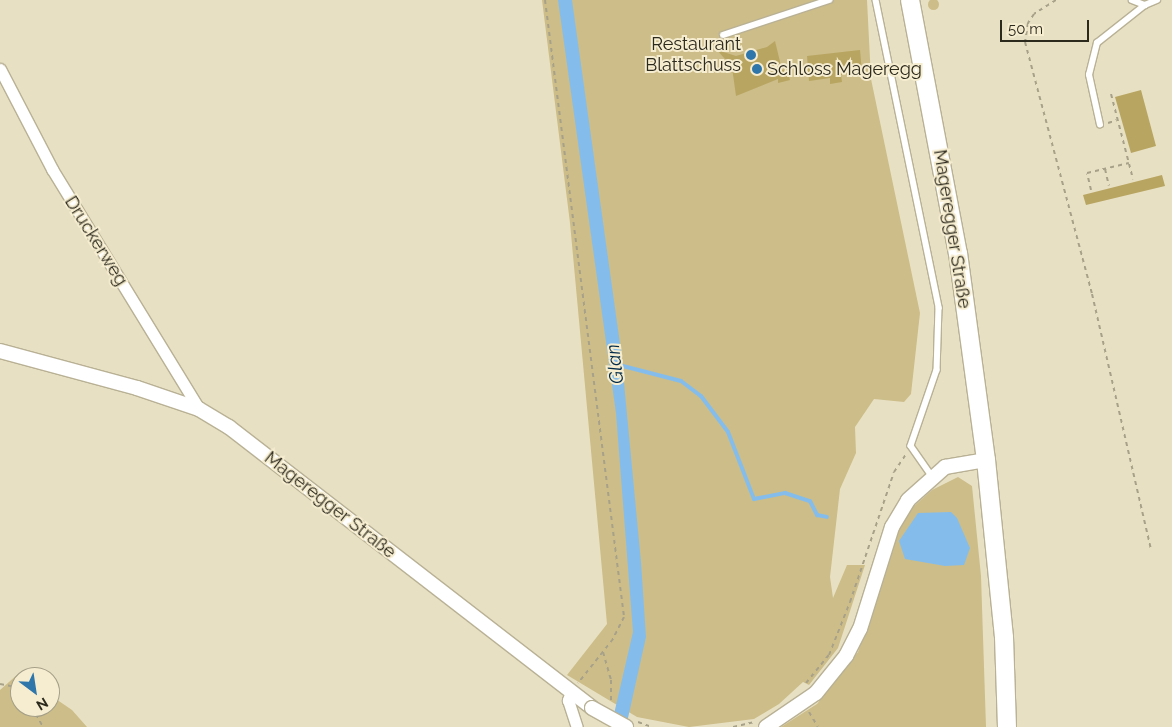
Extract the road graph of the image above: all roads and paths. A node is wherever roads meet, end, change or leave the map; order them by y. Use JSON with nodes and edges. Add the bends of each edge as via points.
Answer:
{"nodes":[{"id":1,"x":545,"y":0,"type":"edge"},
{"id":2,"x":828,"y":0,"type":"edge"},
{"id":3,"x":876,"y":0,"type":"edge"},
{"id":4,"x":910,"y":0,"type":"edge"},
{"id":5,"x":1056,"y":0,"type":"edge"},
{"id":6,"x":1132,"y":0,"type":"edge"},
{"id":7,"x":1157,"y":0,"type":"edge"},
{"id":8,"x":1145,"y":6,"type":"junction"},
{"id":9,"x":724,"y":35,"type":"dead end"},
{"id":10,"x":0,"y":69,"type":"edge"},
{"id":11,"x":1110,"y":94,"type":"dead end"},
{"id":12,"x":1100,"y":125,"type":"dead end"},
{"id":13,"x":1129,"y":163,"type":"junction"},
{"id":14,"x":1105,"y":169,"type":"junction"},
{"id":15,"x":1133,"y":179,"type":"dead end"},
{"id":16,"x":1108,"y":186,"type":"dead end"},
{"id":17,"x":1091,"y":190,"type":"dead end"},
{"id":18,"x":0,"y":351,"type":"edge"},
{"id":19,"x":199,"y":409,"type":"junction"},
{"id":20,"x":911,"y":446,"type":"junction"},
{"id":21,"x":986,"y":460,"type":"junction"},
{"id":22,"x":932,"y":476,"type":"junction"},
{"id":23,"x":1151,"y":549,"type":"dead end"},
{"id":24,"x":603,"y":652,"type":"junction"},
{"id":25,"x":802,"y":688,"type":"dead end"},
{"id":26,"x":572,"y":690,"type":"junction"},
{"id":27,"x":612,"y":695,"type":"dead end"},
{"id":28,"x":804,"y":703,"type":"junction"},
{"id":29,"x":763,"y":723,"type":"edge"},
{"id":30,"x":577,"y":727,"type":"edge"},
{"id":31,"x":626,"y":727,"type":"edge"},
{"id":32,"x":732,"y":727,"type":"edge"},
{"id":33,"x":818,"y":727,"type":"edge"},
{"id":34,"x":1007,"y":727,"type":"edge"}],
"edges":[{"from":1,"to":24,"type":"path","via":[[624,617]]},
{"from":2,"to":9,"type":"lane"},
{"from":3,"to":20,"type":"lane","via":[[939,308],[937,370]]},
{"from":4,"to":21,"type":"main road","name":"Mageregger Straße","via":[[958,253]]},
{"from":5,"to":23,"type":"path","via":[[1034,14],[1028,23],[1025,42],[1092,294]]},
{"from":6,"to":8,"type":"lane"},
{"from":7,"to":8,"type":"lane"},
{"from":8,"to":12,"type":"lane","via":[[1097,43],[1088,76]]},
{"from":10,"to":19,"type":"street","name":"Druckerweg","via":[[52,170]]},
{"from":11,"to":13,"type":"path"},
{"from":13,"to":14,"type":"path"},
{"from":13,"to":15,"type":"path"},
{"from":14,"to":16,"type":"path"},
{"from":14,"to":17,"type":"path","via":[[1087,173]]},
{"from":18,"to":19,"type":"street","name":"Mageregger Straße","via":[[137,388]]},
{"from":19,"to":26,"type":"street","name":"Mageregger Straße","via":[[229,427]]},
{"from":20,"to":22,"type":"lane"},
{"from":20,"to":25,"type":"path","via":[[894,472],[829,654]]},
{"from":21,"to":22,"type":"street","via":[[952,464]]},
{"from":21,"to":34,"type":"main road","name":"Mageregger Straße","via":[[1004,637]]},
{"from":22,"to":28,"type":"street","via":[[908,500],[892,527],[860,629],[850,649],[827,682]]},
{"from":24,"to":26,"type":"path"},
{"from":24,"to":27,"type":"path"},
{"from":26,"to":30,"type":"street","via":[[568,700]]},
{"from":26,"to":31,"type":"street","name":"Mageregger Straße","bridge":true,"via":[[592,708]]},
{"from":28,"to":29,"type":"street"},
{"from":28,"to":33,"type":"path"},
{"from":29,"to":32,"type":"path"}]}
